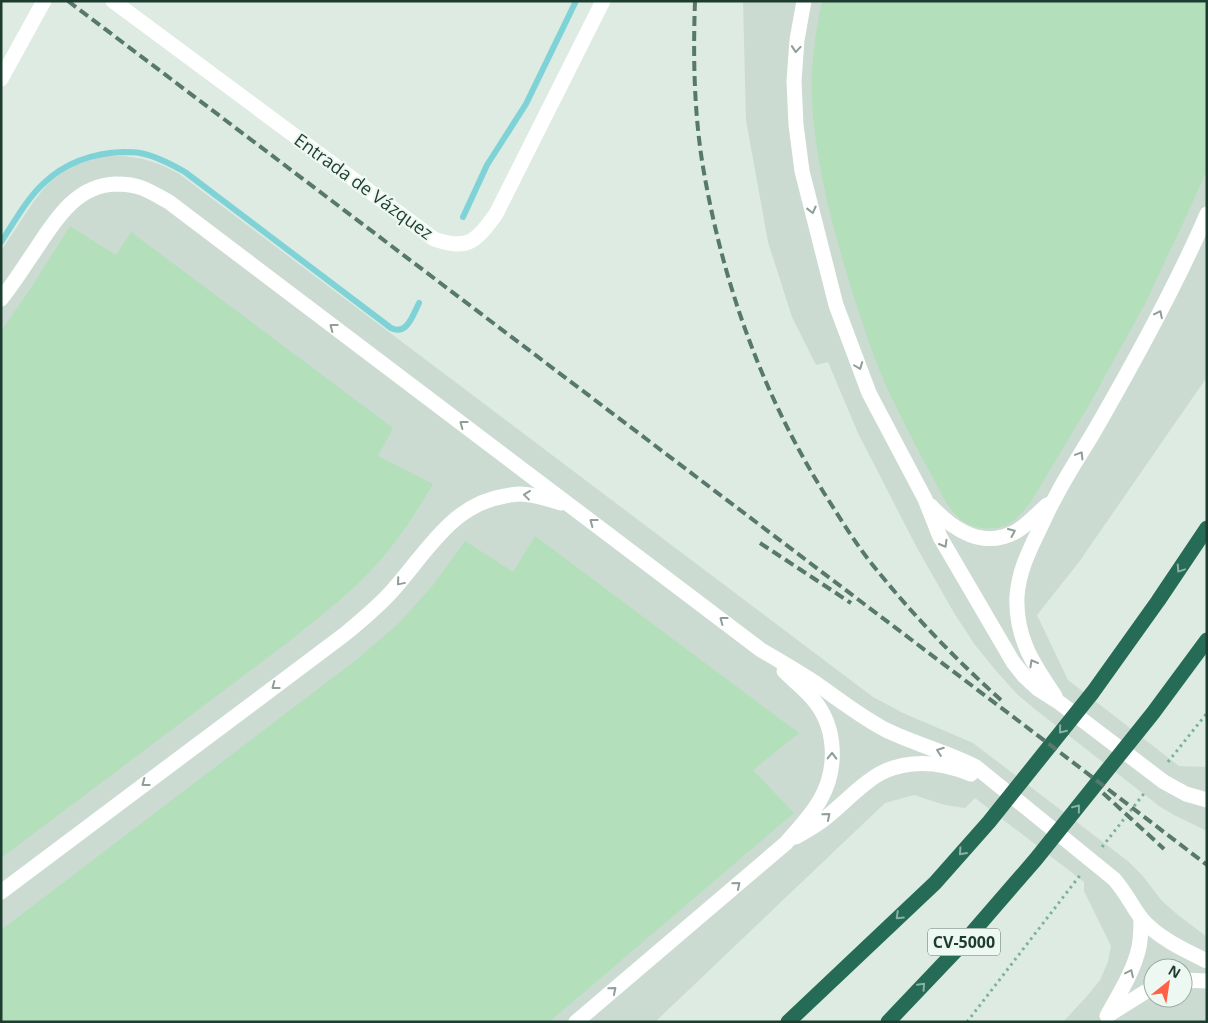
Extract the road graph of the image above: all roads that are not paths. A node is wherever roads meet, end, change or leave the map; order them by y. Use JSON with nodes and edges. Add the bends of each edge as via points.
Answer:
{"nodes":[{"id":1,"x":44,"y":1,"type":"edge"},
{"id":2,"x":113,"y":1,"type":"edge"},
{"id":3,"x":603,"y":1,"type":"edge"},
{"id":4,"x":804,"y":1,"type":"edge"},
{"id":5,"x":1,"y":79,"type":"edge"},
{"id":6,"x":1207,"y":214,"type":"edge"},
{"id":7,"x":1,"y":299,"type":"edge"},
{"id":8,"x":1055,"y":497,"type":"junction"},
{"id":9,"x":925,"y":499,"type":"junction"},
{"id":10,"x":574,"y":508,"type":"junction"},
{"id":11,"x":1207,"y":528,"type":"edge"},
{"id":12,"x":1207,"y":632,"type":"edge"},
{"id":13,"x":1207,"y":640,"type":"edge"},
{"id":14,"x":761,"y":650,"type":"junction"},
{"id":15,"x":1171,"y":688,"type":"junction"},
{"id":16,"x":1060,"y":703,"type":"junction"},
{"id":17,"x":997,"y":784,"type":"junction"},
{"id":18,"x":1207,"y":800,"type":"edge"},
{"id":19,"x":786,"y":843,"type":"junction"},
{"id":20,"x":1,"y":892,"type":"edge"},
{"id":21,"x":1141,"y":918,"type":"junction"},
{"id":22,"x":1207,"y":961,"type":"edge"},
{"id":23,"x":1193,"y":980,"type":"edge"},
{"id":24,"x":1207,"y":981,"type":"edge"},
{"id":25,"x":1143,"y":994,"type":"edge"},
{"id":26,"x":1104,"y":1019,"type":"edge"},
{"id":27,"x":576,"y":1022,"type":"edge"},
{"id":28,"x":788,"y":1022,"type":"edge"},
{"id":29,"x":888,"y":1022,"type":"edge"}],
"edges":[{"from":1,"to":5,"type":"street"},
{"from":2,"to":3,"type":"street","name":"Entrada de Vázquez","via":[[434,239],[448,244],[473,240],[496,214]]},
{"from":4,"to":9,"type":"street","one_way":true,"via":[[794,81],[802,171],[836,305],[869,394]]},
{"from":8,"to":6,"type":"street","one_way":true,"via":[[1152,329]]},
{"from":10,"to":7,"type":"street","one_way":true,"via":[[169,202],[141,187],[109,185],[78,197],[54,220]]},
{"from":9,"to":8,"type":"street","one_way":true,"via":[[958,529],[989,538],[1016,531]]},
{"from":16,"to":8,"type":"street","one_way":true,"via":[[1030,657],[1022,637],[1017,598],[1024,561]]},
{"from":9,"to":16,"type":"street","one_way":true,"via":[[940,537],[1013,662],[1024,676]]},
{"from":14,"to":10,"type":"street","one_way":true},
{"from":10,"to":20,"type":"street","one_way":true,"via":[[541,496],[519,494],[477,504],[460,514],[366,617]]},
{"from":11,"to":28,"type":"highway","one_way":true,"via":[[1093,692],[989,822],[935,883]]},
{"from":12,"to":15,"type":"highway","number":"CV-5000"},
{"from":13,"to":15,"type":"highway"},
{"from":17,"to":14,"type":"street","one_way":true,"via":[[961,759],[884,729]]},
{"from":19,"to":14,"type":"street","one_way":true,"via":[[812,812],[826,788],[831,772],[832,740],[828,725],[813,699]]},
{"from":29,"to":15,"type":"highway","number":"CV-5000","one_way":true,"via":[[1036,860]]},
{"from":16,"to":18,"type":"street","via":[[1164,782],[1186,794]]},
{"from":19,"to":17,"type":"street","one_way":true,"via":[[818,824],[871,779],[898,767],[947,766]]},
{"from":17,"to":21,"type":"street","via":[[1114,879]]},
{"from":27,"to":19,"type":"street","one_way":true},
{"from":21,"to":22,"type":"street","via":[[1168,941]]},
{"from":26,"to":21,"type":"street","one_way":true,"via":[[1136,960]]},
{"from":23,"to":24,"type":"street"},
{"from":25,"to":26,"type":"street"}]}
